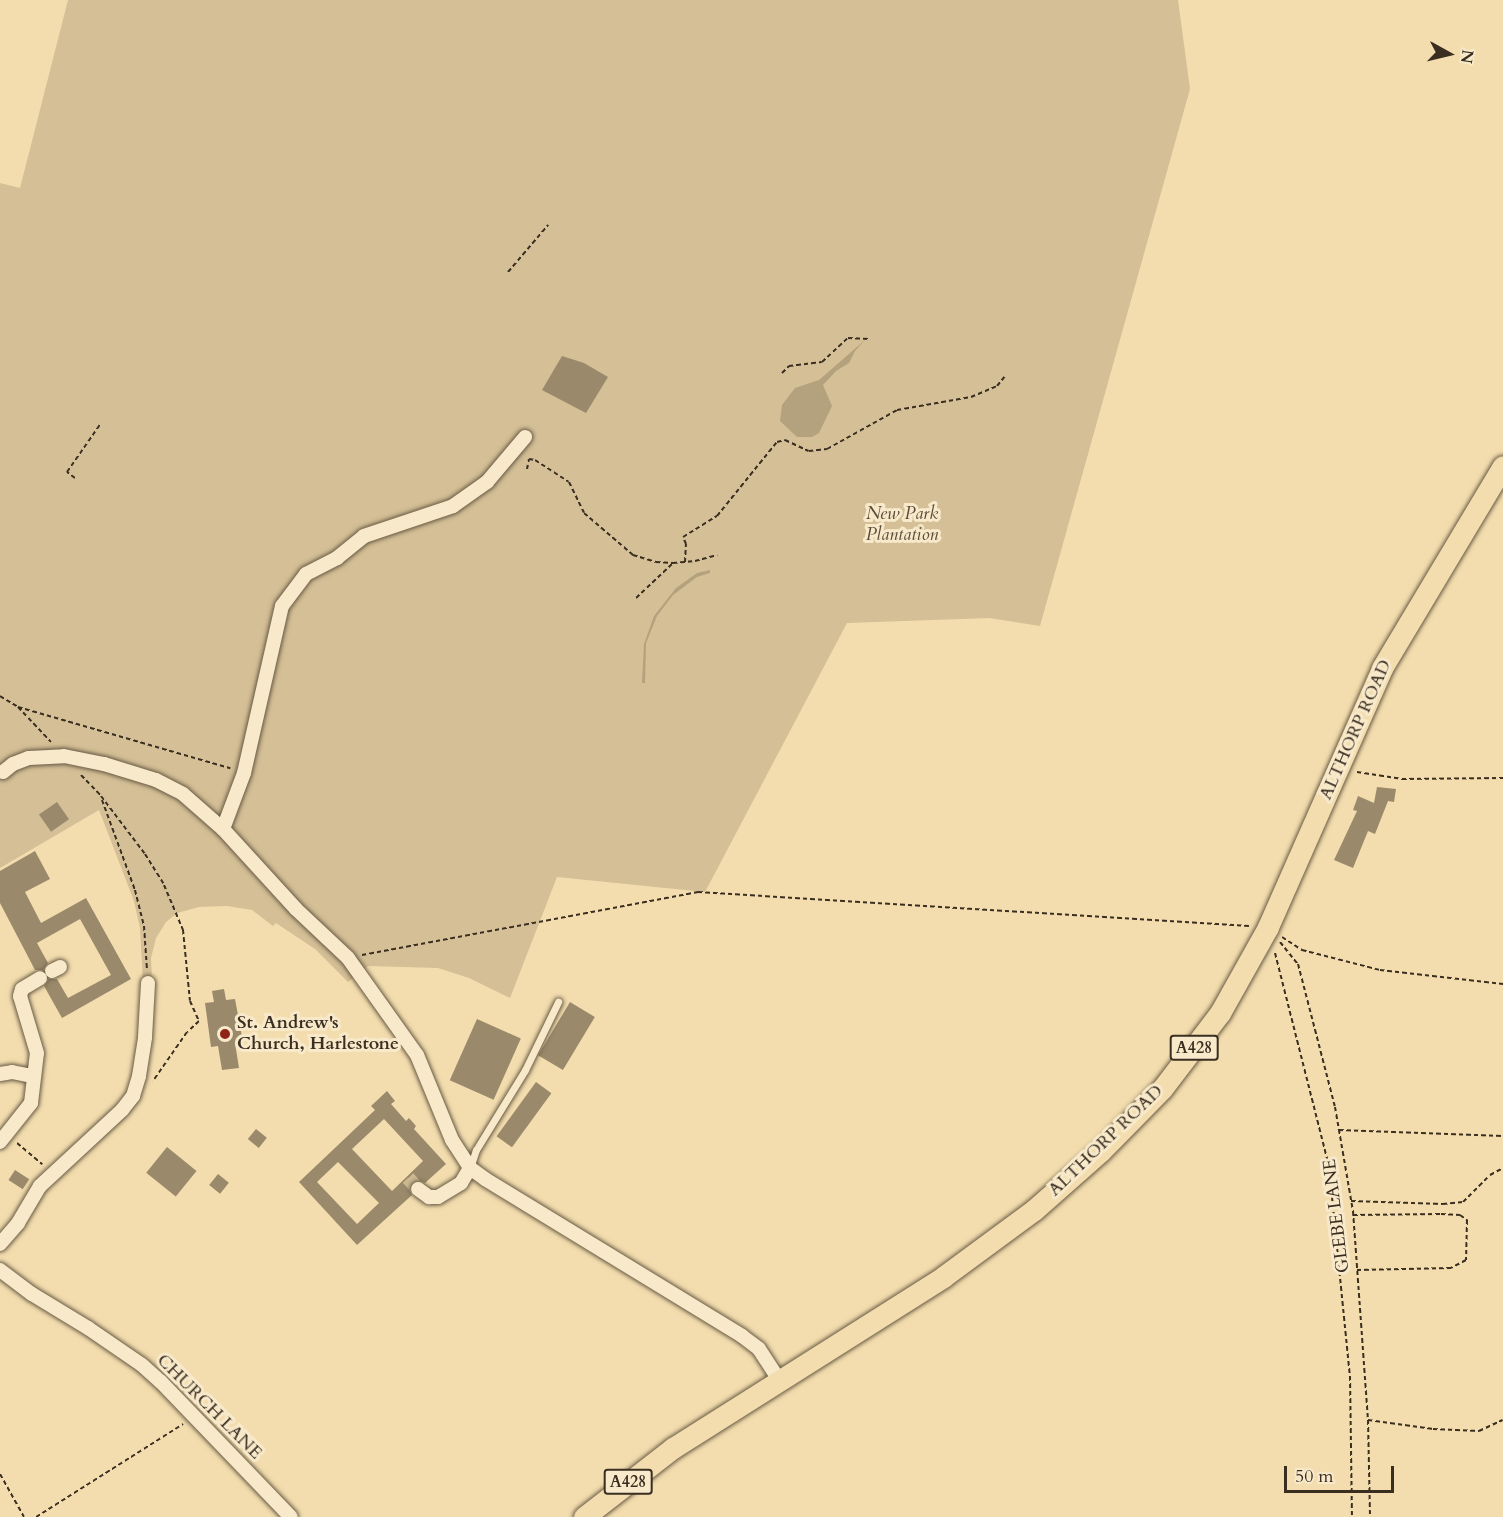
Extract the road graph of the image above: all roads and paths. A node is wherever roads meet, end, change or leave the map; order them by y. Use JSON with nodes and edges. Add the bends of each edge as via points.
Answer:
{"nodes":[{"id":1,"x":548,"y":225,"type":"dead end"},
{"id":2,"x":508,"y":272,"type":"dead end"},
{"id":3,"x":869,"y":339,"type":"dead end"},
{"id":4,"x":782,"y":373,"type":"dead end"},
{"id":5,"x":1006,"y":375,"type":"dead end"},
{"id":6,"x":101,"y":423,"type":"dead end"},
{"id":7,"x":525,"y":437,"type":"dead end"},
{"id":8,"x":1503,"y":466,"type":"edge"},
{"id":9,"x":527,"y":469,"type":"dead end"},
{"id":10,"x":75,"y":478,"type":"dead end"},
{"id":11,"x":717,"y":555,"type":"dead end"},
{"id":12,"x":685,"y":562,"type":"junction"},
{"id":13,"x":673,"y":563,"type":"junction"},
{"id":14,"x":636,"y":598,"type":"dead end"},
{"id":15,"x":0,"y":696,"type":"edge"},
{"id":16,"x":18,"y":707,"type":"junction"},
{"id":17,"x":64,"y":756,"type":"junction"},
{"id":18,"x":1336,"y":769,"type":"junction"},
{"id":19,"x":1,"y":773,"type":"edge"},
{"id":20,"x":244,"y":773,"type":"junction"},
{"id":21,"x":1503,"y":778,"type":"edge"},
{"id":22,"x":101,"y":796,"type":"junction"},
{"id":23,"x":223,"y":829,"type":"junction"},
{"id":24,"x":1268,"y":927,"type":"junction"},
{"id":25,"x":348,"y":958,"type":"junction"},
{"id":26,"x":51,"y":972,"type":"dead end"},
{"id":27,"x":148,"y":982,"type":"joint"},
{"id":28,"x":1503,"y":984,"type":"edge"},
{"id":29,"x":558,"y":1002,"type":"dead end"},
{"id":30,"x":0,"y":1074,"type":"edge"},
{"id":31,"x":33,"y":1076,"type":"junction"},
{"id":32,"x":133,"y":1096,"type":"junction"},
{"id":33,"x":1339,"y":1130,"type":"junction"},
{"id":34,"x":1503,"y":1136,"type":"edge"},
{"id":35,"x":3,"y":1138,"type":"edge"},
{"id":36,"x":471,"y":1168,"type":"junction"},
{"id":37,"x":1503,"y":1168,"type":"edge"},
{"id":38,"x":52,"y":1173,"type":"junction"},
{"id":39,"x":418,"y":1189,"type":"tunnel mouth"},
{"id":40,"x":1351,"y":1201,"type":"junction"},
{"id":41,"x":1353,"y":1215,"type":"junction"},
{"id":42,"x":0,"y":1244,"type":"edge"},
{"id":43,"x":1357,"y":1270,"type":"junction"},
{"id":44,"x":1,"y":1274,"type":"edge"},
{"id":45,"x":779,"y":1380,"type":"junction"},
{"id":46,"x":194,"y":1416,"type":"junction"},
{"id":47,"x":1368,"y":1420,"type":"junction"},
{"id":48,"x":1503,"y":1420,"type":"edge"},
{"id":49,"x":0,"y":1474,"type":"edge"},
{"id":50,"x":24,"y":1517,"type":"edge"},
{"id":51,"x":36,"y":1517,"type":"edge"},
{"id":52,"x":291,"y":1517,"type":"edge"},
{"id":53,"x":584,"y":1517,"type":"edge"},
{"id":54,"x":1352,"y":1517,"type":"edge"},
{"id":55,"x":1370,"y":1517,"type":"edge"}],
"edges":[{"from":1,"to":2,"type":"path"},
{"from":3,"to":4,"type":"path","via":[[848,338],[822,362],[789,366]]},
{"from":5,"to":12,"type":"path","via":[[997,386],[971,397],[897,410],[827,449],[809,451],[785,441],[777,442],[717,516],[683,537]]},
{"from":6,"to":10,"type":"path","via":[[67,472]]},
{"from":7,"to":20,"type":"street","via":[[488,482],[453,506],[364,536],[337,558],[306,574],[282,606]]},
{"from":8,"to":18,"type":"main road","name":"ALTHORP ROAD","number":"A428","via":[[1382,668]]},
{"from":9,"to":13,"type":"path","via":[[529,459],[536,460],[569,482],[585,513],[633,555]]},
{"from":11,"to":12,"type":"path"},
{"from":12,"to":13,"type":"path"},
{"from":13,"to":14,"type":"path"},
{"from":15,"to":16,"type":"path"},
{"from":16,"to":17,"type":"path"},
{"from":16,"to":20,"type":"path"},
{"from":17,"to":19,"type":"street","via":[[29,758]]},
{"from":17,"to":22,"type":"path"},
{"from":17,"to":23,"type":"street","via":[[156,780],[183,794]]},
{"from":18,"to":21,"type":"path","via":[[1402,779]]},
{"from":18,"to":24,"type":"main road","name":"ALTHORP ROAD","number":"A428"},
{"from":20,"to":23,"type":"street"},
{"from":22,"to":27,"type":"path","via":[[135,890],[144,926]]},
{"from":22,"to":32,"type":"path","via":[[145,854],[177,913],[183,930],[190,1001],[199,1021],[187,1032],[155,1080]]},
{"from":23,"to":25,"type":"street","via":[[296,909]]},
{"from":24,"to":25,"type":"path","via":[[698,892]]},
{"from":24,"to":28,"type":"path","via":[[1302,950],[1380,970]]},
{"from":24,"to":33,"type":"path","name":"GLEBE LANE","via":[[1298,964]]},
{"from":24,"to":45,"type":"main road","name":"ALTHORP ROAD","number":"A428","via":[[1220,1013],[1162,1089],[1101,1151],[1034,1210],[943,1277]]},
{"from":24,"to":54,"type":"path","via":[[1329,1167],[1350,1376]]},
{"from":25,"to":36,"type":"street","via":[[417,1055],[452,1140]]},
{"from":26,"to":31,"type":"street","via":[[22,989],[20,996],[37,1053]]},
{"from":27,"to":32,"type":"street","via":[[145,1037]]},
{"from":29,"to":36,"type":"lane","via":[[525,1070],[476,1150]]},
{"from":30,"to":31,"type":"street"},
{"from":31,"to":35,"type":"street","via":[[31,1103]]},
{"from":32,"to":38,"type":"street"},
{"from":33,"to":34,"type":"path"},
{"from":33,"to":40,"type":"path","name":"GLEBE LANE"},
{"from":35,"to":38,"type":"path"},
{"from":36,"to":39,"type":"street","via":[[461,1183],[438,1197],[429,1197]]},
{"from":36,"to":45,"type":"street","via":[[742,1336],[759,1349]]},
{"from":37,"to":40,"type":"path","via":[[1490,1175],[1463,1202]]},
{"from":38,"to":42,"type":"street"},
{"from":40,"to":41,"type":"path","name":"GLEBE LANE"},
{"from":41,"to":43,"type":"path","name":"GLEBE LANE"},
{"from":41,"to":43,"type":"path","via":[[1441,1214],[1460,1215],[1467,1220],[1466,1260],[1451,1268]]},
{"from":43,"to":47,"type":"path","name":"GLEBE LANE"},
{"from":44,"to":46,"type":"street","name":"CHURCH LANE","via":[[142,1365]]},
{"from":45,"to":53,"type":"main road","name":"ALTHORP ROAD","number":"A428","via":[[673,1448]]},
{"from":46,"to":51,"type":"path"},
{"from":46,"to":52,"type":"street","name":"CHURCH LANE"},
{"from":47,"to":48,"type":"path","via":[[1479,1431]]},
{"from":47,"to":55,"type":"path","name":"GLEBE LANE"},
{"from":49,"to":50,"type":"path"}]}
